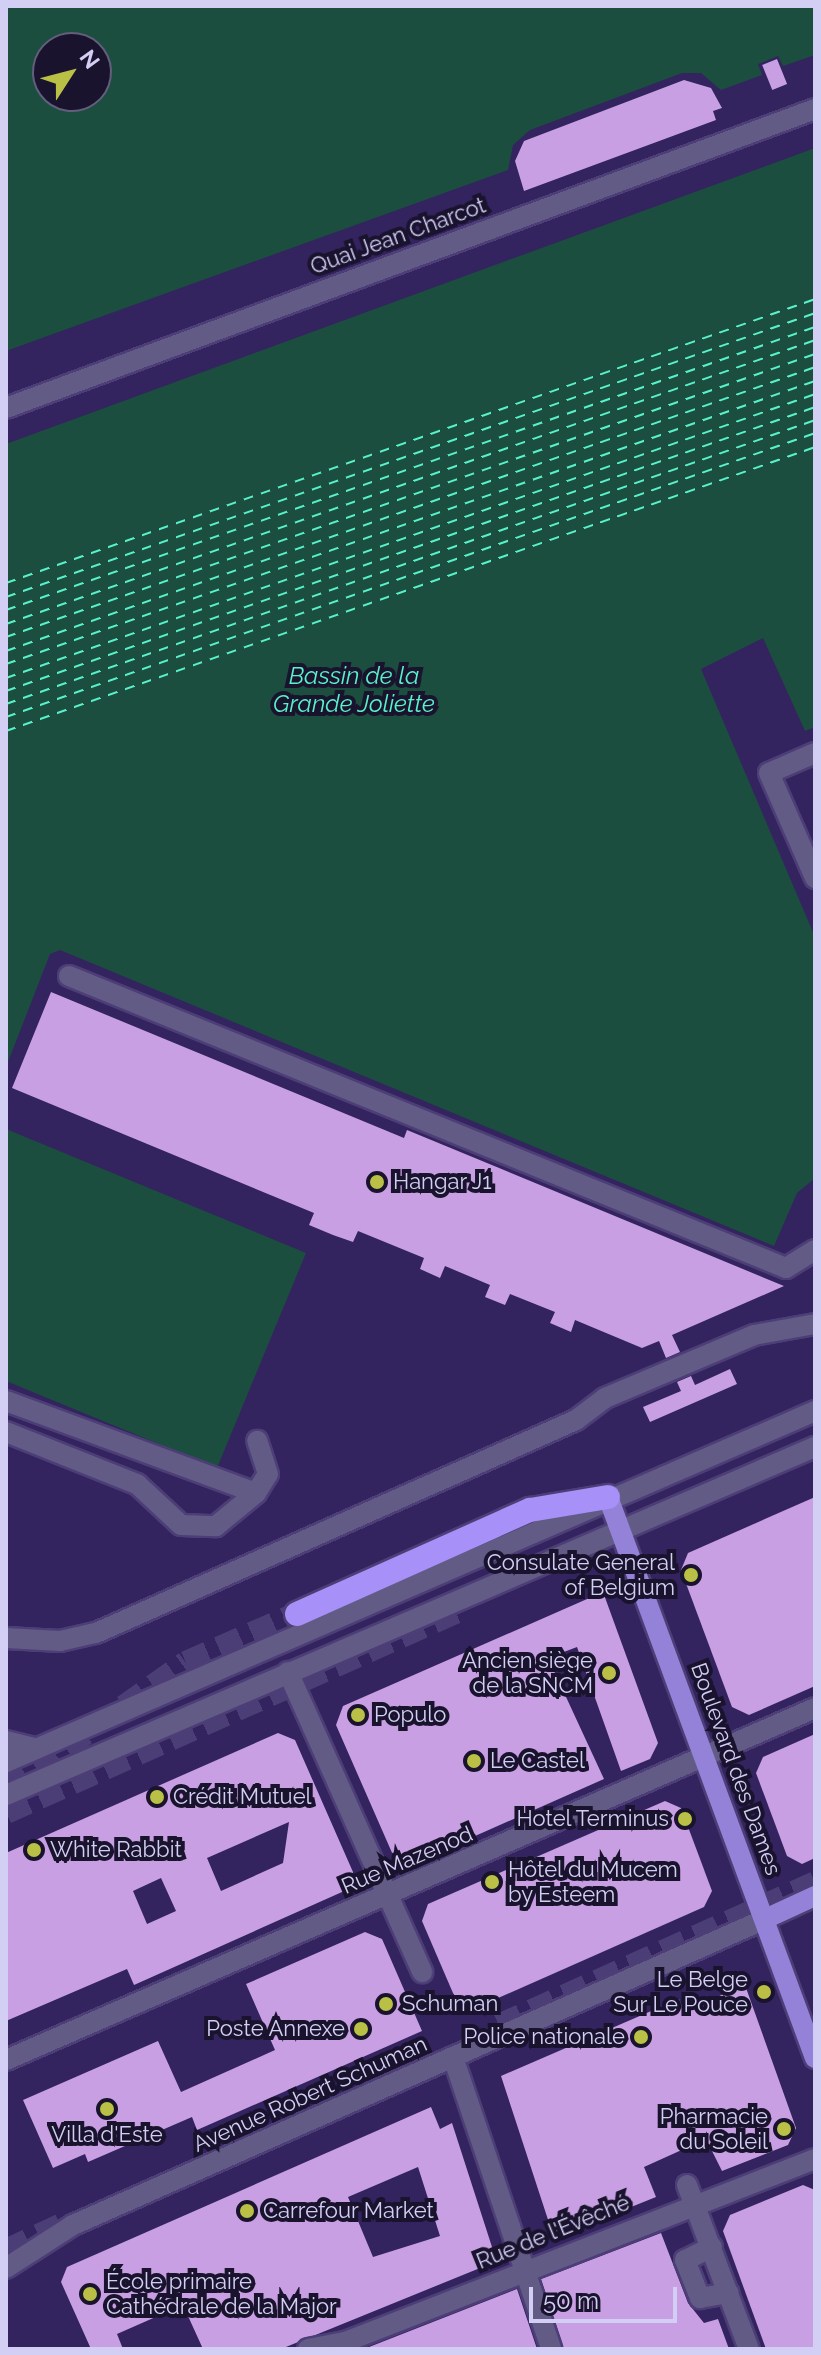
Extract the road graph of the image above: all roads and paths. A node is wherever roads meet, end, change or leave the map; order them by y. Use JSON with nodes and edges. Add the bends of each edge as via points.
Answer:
{"nodes":[{"id":1,"x":811,"y":111,"type":"edge"},
{"id":2,"x":6,"y":408,"type":"edge"},
{"id":3,"x":815,"y":753,"type":"edge"},
{"id":4,"x":815,"y":878,"type":"edge"},
{"id":5,"x":69,"y":976,"type":"dead end"},
{"id":6,"x":815,"y":1250,"type":"edge"},
{"id":7,"x":815,"y":1324,"type":"edge"},
{"id":8,"x":6,"y":1401,"type":"edge"},
{"id":9,"x":815,"y":1411,"type":"edge"},
{"id":10,"x":6,"y":1432,"type":"edge"},
{"id":11,"x":257,"y":1441,"type":"dead end"},
{"id":12,"x":815,"y":1447,"type":"edge"},
{"id":13,"x":256,"y":1493,"type":"junction"},
{"id":14,"x":608,"y":1497,"type":"junction"},
{"id":15,"x":623,"y":1530,"type":"junction"},
{"id":16,"x":297,"y":1614,"type":"tunnel mouth"},
{"id":17,"x":6,"y":1638,"type":"edge"},
{"id":18,"x":288,"y":1672,"type":"junction"},
{"id":19,"x":815,"y":1708,"type":"edge"},
{"id":20,"x":6,"y":1741,"type":"edge"},
{"id":21,"x":37,"y":1749,"type":"junction"},
{"id":22,"x":705,"y":1758,"type":"junction"},
{"id":23,"x":6,"y":1762,"type":"edge"},
{"id":24,"x":6,"y":1795,"type":"edge"},
{"id":25,"x":387,"y":1895,"type":"junction"},
{"id":26,"x":815,"y":1896,"type":"edge"},
{"id":27,"x":765,"y":1919,"type":"junction"},
{"id":28,"x":422,"y":1972,"type":"dead end"},
{"id":29,"x":453,"y":2057,"type":"junction"},
{"id":30,"x":815,"y":2058,"type":"edge"},
{"id":31,"x":13,"y":2060,"type":"edge"},
{"id":32,"x":815,"y":2159,"type":"edge"},
{"id":33,"x":692,"y":2195,"type":"junction"},
{"id":34,"x":712,"y":2247,"type":"junction"},
{"id":35,"x":526,"y":2266,"type":"junction"},
{"id":36,"x":6,"y":2268,"type":"edge"},
{"id":37,"x":729,"y":2293,"type":"junction"},
{"id":38,"x":330,"y":2347,"type":"edge"},
{"id":39,"x":308,"y":2349,"type":"edge"},
{"id":40,"x":551,"y":2349,"type":"edge"},
{"id":41,"x":749,"y":2349,"type":"edge"}],
"edges":[{"from":1,"to":2,"type":"street","name":"Quai Jean Charcot"},
{"from":3,"to":4,"type":"street","via":[[769,773]]},
{"from":5,"to":6,"type":"street","via":[[786,1268]]},
{"from":7,"to":17,"type":"street","via":[[754,1335],[632,1387],[576,1420],[96,1633],[60,1641]]},
{"from":8,"to":13,"type":"street"},
{"from":9,"to":14,"type":"street"},
{"from":10,"to":13,"type":"street","via":[[137,1484],[181,1525],[216,1526]]},
{"from":11,"to":13,"type":"street","via":[[268,1474]]},
{"from":12,"to":15,"type":"street"},
{"from":14,"to":15,"type":"main road","name":"Boulevard des Dames"},
{"from":14,"to":16,"type":"highway","via":[[530,1510]]},
{"from":14,"to":21,"type":"street"},
{"from":15,"to":18,"type":"street"},
{"from":15,"to":22,"type":"main road","name":"Boulevard des Dames"},
{"from":18,"to":24,"type":"street"},
{"from":18,"to":25,"type":"street"},
{"from":19,"to":22,"type":"street","name":"Rue Mazenod"},
{"from":20,"to":21,"type":"street"},
{"from":21,"to":23,"type":"street"},
{"from":22,"to":25,"type":"street","name":"Rue Mazenod"},
{"from":22,"to":27,"type":"main road","name":"Boulevard des Dames"},
{"from":25,"to":28,"type":"street"},
{"from":25,"to":31,"type":"street","name":"Rue Mazenod"},
{"from":26,"to":27,"type":"main road","name":"Avenue Robert Schuman"},
{"from":27,"to":29,"type":"street","name":"Avenue Robert Schuman"},
{"from":27,"to":30,"type":"main road","name":"Boulevard des Dames"},
{"from":29,"to":35,"type":"street"},
{"from":29,"to":36,"type":"street","name":"Avenue Robert Schuman","via":[[73,2225]]},
{"from":32,"to":33,"type":"street","name":"Rue de l'Évêché"},
{"from":33,"to":34,"type":"street"},
{"from":33,"to":35,"type":"street","name":"Rue de l'Évêché"},
{"from":34,"to":37,"type":"street"},
{"from":34,"to":37,"type":"street","via":[[685,2260],[700,2298]]},
{"from":35,"to":38,"type":"street","name":"Rue de l'Évêché"},
{"from":35,"to":40,"type":"street"},
{"from":37,"to":41,"type":"street"},
{"from":38,"to":39,"type":"street","name":"Rue de l'Évêché"}]}
